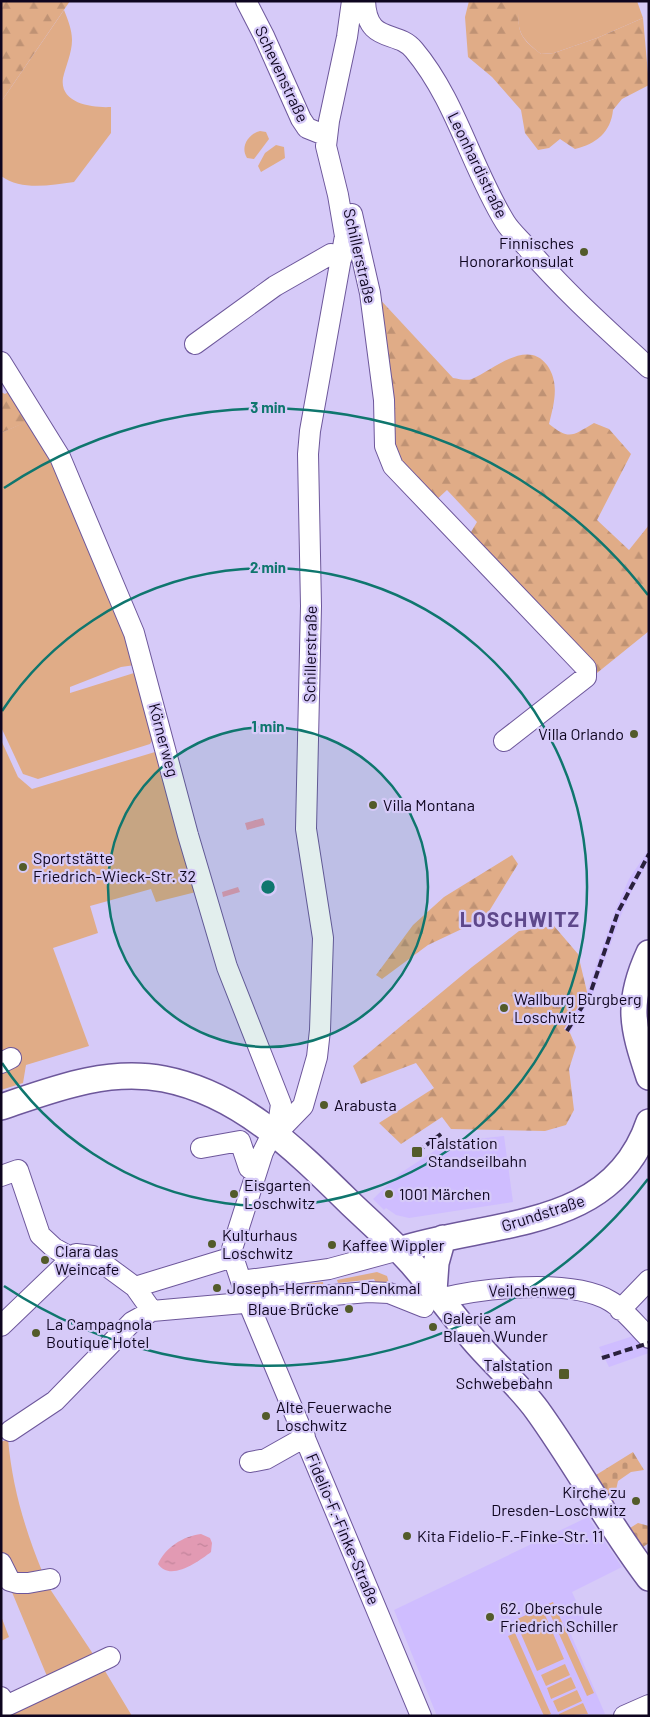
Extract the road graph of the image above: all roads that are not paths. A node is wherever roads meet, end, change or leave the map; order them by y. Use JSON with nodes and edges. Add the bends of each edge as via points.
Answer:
{"nodes":[{"id":1,"x":246,"y":1,"type":"edge"},
{"id":2,"x":352,"y":1,"type":"edge"},
{"id":3,"x":365,"y":1,"type":"edge"},
{"id":4,"x":327,"y":136,"type":"junction"},
{"id":5,"x":338,"y":195,"type":"junction"},
{"id":6,"x":342,"y":257,"type":"junction"},
{"id":7,"x":195,"y":344,"type":"dead end"},
{"id":8,"x":2,"y":364,"type":"edge"},
{"id":9,"x":649,"y":368,"type":"edge"},
{"id":10,"x":504,"y":741,"type":"dead end"},
{"id":11,"x":647,"y":960,"type":"edge"},
{"id":12,"x":649,"y":1077,"type":"edge"},
{"id":13,"x":1,"y":1107,"type":"edge"},
{"id":14,"x":649,"y":1122,"type":"edge"},
{"id":15,"x":277,"y":1134,"type":"junction"},
{"id":16,"x":201,"y":1148,"type":"dead end"},
{"id":17,"x":256,"y":1172,"type":"junction"},
{"id":18,"x":1,"y":1176,"type":"edge"},
{"id":19,"x":443,"y":1238,"type":"junction"},
{"id":20,"x":400,"y":1250,"type":"junction"},
{"id":21,"x":72,"y":1258,"type":"junction"},
{"id":22,"x":233,"y":1258,"type":"junction"},
{"id":23,"x":241,"y":1280,"type":"junction"},
{"id":24,"x":649,"y":1280,"type":"edge"},
{"id":25,"x":135,"y":1287,"type":"junction"},
{"id":26,"x":432,"y":1299,"type":"junction"},
{"id":27,"x":248,"y":1302,"type":"junction"},
{"id":28,"x":620,"y":1310,"type":"junction"},
{"id":29,"x":152,"y":1311,"type":"junction"},
{"id":30,"x":1,"y":1326,"type":"edge"},
{"id":31,"x":649,"y":1338,"type":"edge"},
{"id":32,"x":10,"y":1431,"type":"dead end"},
{"id":33,"x":305,"y":1437,"type":"junction"},
{"id":34,"x":250,"y":1462,"type":"dead end"},
{"id":35,"x":1,"y":1563,"type":"edge"},
{"id":36,"x":649,"y":1578,"type":"edge"},
{"id":37,"x":50,"y":1579,"type":"dead end"},
{"id":38,"x":110,"y":1656,"type":"dead end"},
{"id":39,"x":1,"y":1697,"type":"edge"},
{"id":40,"x":649,"y":1705,"type":"edge"},
{"id":41,"x":421,"y":1716,"type":"edge"},
{"id":42,"x":624,"y":1716,"type":"edge"}],
"edges":[{"from":1,"to":4,"type":"street","name":"Schevenstraße","via":[[300,119],[307,128]]},
{"from":2,"to":4,"type":"street","name":"Schillerstraße"},
{"from":3,"to":9,"type":"street","name":"Leonhardistraße","via":[[365,13],[372,25],[387,37],[407,43],[439,87],[505,222],[551,276]]},
{"from":4,"to":5,"type":"street","name":"Schillerstraße","via":[[326,146]]},
{"from":5,"to":6,"type":"street","name":"Schillerstraße","via":[[344,236]]},
{"from":5,"to":10,"type":"street","name":"Schillerstraße","via":[[349,203],[370,293],[384,400],[387,456],[586,668],[586,677]]},
{"from":6,"to":7,"type":"street","via":[[330,254],[275,286]]},
{"from":6,"to":15,"type":"street","name":"Schillerstraße","via":[[308,454],[311,606],[306,828],[323,938],[320,1030],[317,1058],[304,1106]]},
{"from":8,"to":15,"type":"street","name":"Körnerweg","via":[[60,457],[134,632],[227,967],[281,1104]]},
{"from":11,"to":12,"type":"main road","via":[[634,997],[634,1026]]},
{"from":13,"to":15,"type":"main road","via":[[95,1078],[150,1077],[201,1090]]},
{"from":14,"to":19,"type":"main road","name":"Grundstraße","via":[[642,1141],[624,1169],[606,1188],[593,1196],[517,1224]]},
{"from":15,"to":17,"type":"street","name":"Schillerstraße","via":[[262,1152]]},
{"from":15,"to":20,"type":"main road"},
{"from":16,"to":17,"type":"street","via":[[240,1141],[249,1168]]},
{"from":17,"to":22,"type":"street","name":"Schillerstraße","via":[[232,1249]]},
{"from":18,"to":21,"type":"street","via":[[18,1170],[40,1235]]},
{"from":19,"to":20,"type":"main road","name":"Grundstraße"},
{"from":19,"to":26,"type":"main road"},
{"from":20,"to":23,"type":"street","via":[[329,1269]]},
{"from":20,"to":26,"type":"main road"},
{"from":21,"to":25,"type":"street","via":[[81,1253],[93,1256]]},
{"from":21,"to":30,"type":"street"},
{"from":22,"to":23,"type":"street","name":"Fidelio-F.-Finke-Straße"},
{"from":22,"to":25,"type":"street"},
{"from":23,"to":27,"type":"street","name":"Fidelio-F.-Finke-Straße"},
{"from":24,"to":28,"type":"street"},
{"from":25,"to":29,"type":"street"},
{"from":26,"to":27,"type":"street","via":[[368,1292]]},
{"from":26,"to":28,"type":"street","name":"Veilchenweg","via":[[482,1290],[584,1289],[612,1302]]},
{"from":26,"to":36,"type":"main road","via":[[535,1407]]},
{"from":27,"to":29,"type":"street"},
{"from":27,"to":33,"type":"street","name":"Fidelio-F.-Finke-Straße"},
{"from":28,"to":31,"type":"street","name":"Veilchenweg"},
{"from":29,"to":32,"type":"street","via":[[132,1322],[55,1401]]},
{"from":33,"to":34,"type":"street","via":[[266,1459]]},
{"from":33,"to":41,"type":"street","name":"Fidelio-F.-Finke-Straße"},
{"from":35,"to":37,"type":"street","via":[[10,1580],[17,1583]]},
{"from":38,"to":39,"type":"street","via":[[6,1706]]},
{"from":40,"to":42,"type":"street"}]}
